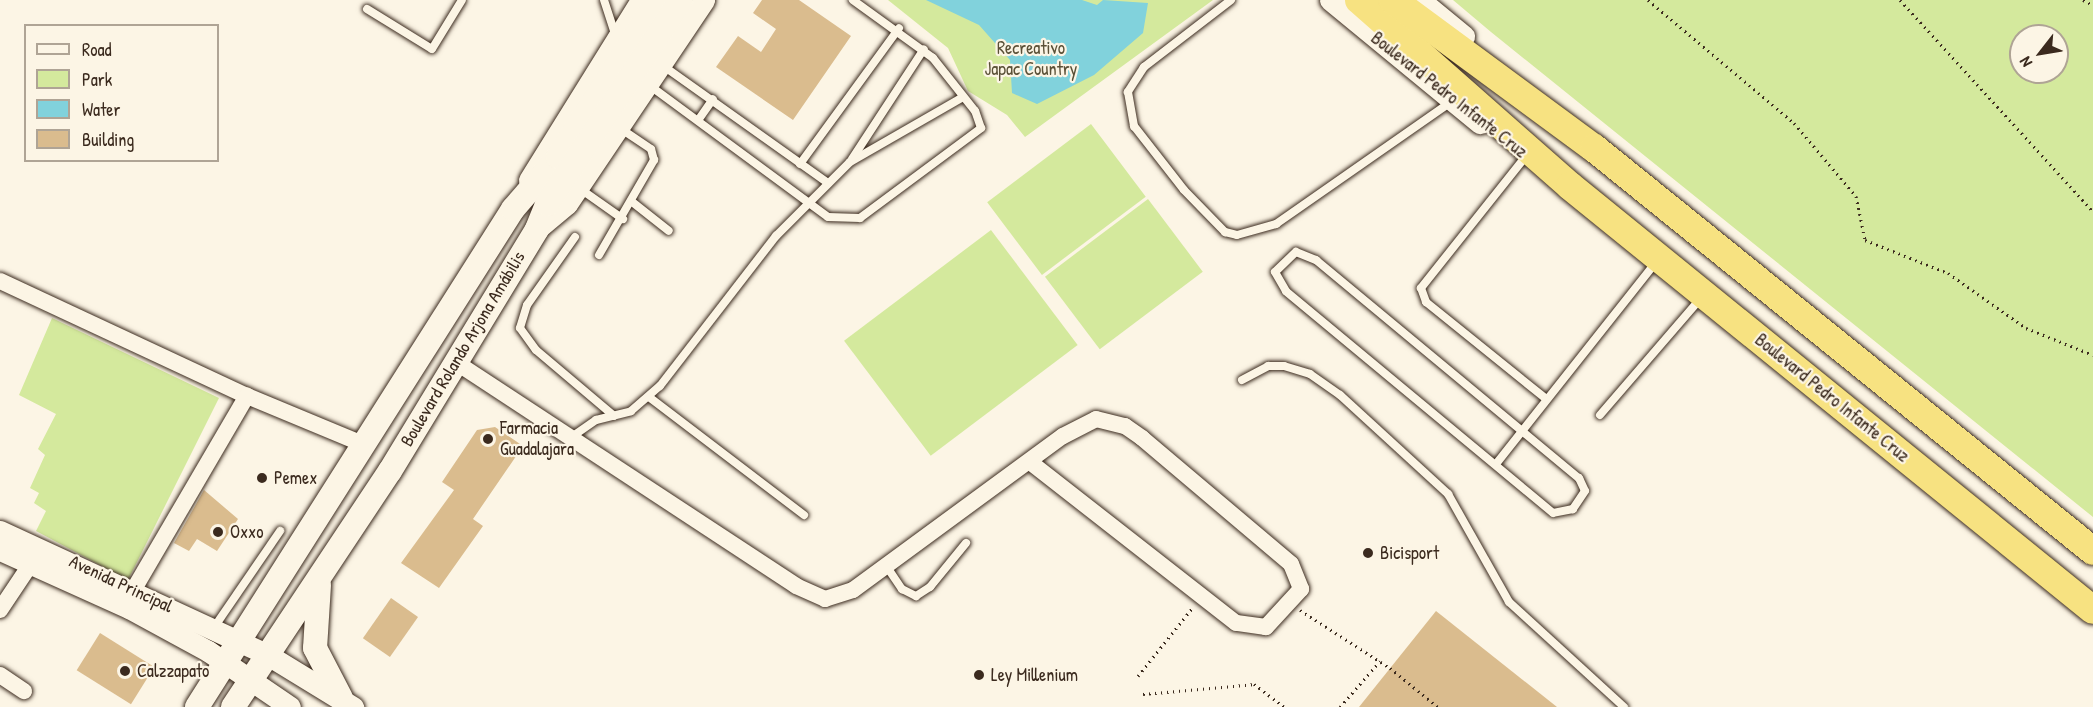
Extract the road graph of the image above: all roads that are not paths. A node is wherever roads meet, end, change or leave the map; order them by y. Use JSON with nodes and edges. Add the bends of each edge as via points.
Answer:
{"nodes":[{"id":1,"x":462,"y":0,"type":"edge"},
{"id":2,"x":604,"y":0,"type":"edge"},
{"id":3,"x":641,"y":0,"type":"edge"},
{"id":4,"x":658,"y":0,"type":"edge"},
{"id":5,"x":681,"y":0,"type":"edge"},
{"id":6,"x":704,"y":0,"type":"edge"},
{"id":7,"x":1231,"y":0,"type":"edge"},
{"id":8,"x":1330,"y":0,"type":"edge"},
{"id":9,"x":1359,"y":0,"type":"edge"},
{"id":10,"x":1393,"y":0,"type":"edge"},
{"id":11,"x":1420,"y":0,"type":"edge"},
{"id":12,"x":855,"y":1,"type":"edge"},
{"id":13,"x":367,"y":9,"type":"dead end"},
{"id":14,"x":899,"y":28,"type":"junction"},
{"id":15,"x":609,"y":47,"type":"junction"},
{"id":16,"x":924,"y":49,"type":"junction"},
{"id":17,"x":662,"y":64,"type":"junction"},
{"id":18,"x":648,"y":84,"type":"junction"},
{"id":19,"x":963,"y":97,"type":"junction"},
{"id":20,"x":713,"y":99,"type":"junction"},
{"id":21,"x":1452,"y":102,"type":"junction"},
{"id":22,"x":699,"y":119,"type":"junction"},
{"id":23,"x":619,"y":128,"type":"junction"},
{"id":24,"x":1594,"y":147,"type":"junction"},
{"id":25,"x":1526,"y":156,"type":"junction"},
{"id":26,"x":850,"y":162,"type":"junction"},
{"id":27,"x":801,"y":164,"type":"junction"},
{"id":28,"x":569,"y":172,"type":"junction"},
{"id":29,"x":828,"y":183,"type":"junction"},
{"id":30,"x":1570,"y":186,"type":"junction"},
{"id":31,"x":631,"y":201,"type":"junction"},
{"id":32,"x":808,"y":203,"type":"junction"},
{"id":33,"x":513,"y":209,"type":"junction"},
{"id":34,"x":623,"y":219,"type":"junction"},
{"id":35,"x":669,"y":231,"type":"dead end"},
{"id":36,"x":575,"y":237,"type":"dead end"},
{"id":37,"x":599,"y":255,"type":"dead end"},
{"id":38,"x":1660,"y":258,"type":"junction"},
{"id":39,"x":0,"y":281,"type":"edge"},
{"id":40,"x":1704,"y":294,"type":"junction"},
{"id":41,"x":454,"y":361,"type":"junction"},
{"id":42,"x":1242,"y":381,"type":"dead end"},
{"id":43,"x":247,"y":396,"type":"junction"},
{"id":44,"x":649,"y":397,"type":"junction"},
{"id":45,"x":1545,"y":399,"type":"junction"},
{"id":46,"x":1600,"y":415,"type":"dead end"},
{"id":47,"x":614,"y":416,"type":"junction"},
{"id":48,"x":1523,"y":431,"type":"junction"},
{"id":49,"x":573,"y":436,"type":"junction"},
{"id":50,"x":363,"y":444,"type":"junction"},
{"id":51,"x":1030,"y":462,"type":"junction"},
{"id":52,"x":1496,"y":464,"type":"junction"},
{"id":53,"x":804,"y":515,"type":"dead end"},
{"id":54,"x":0,"y":531,"type":"edge"},
{"id":55,"x":280,"y":531,"type":"dead end"},
{"id":56,"x":966,"y":543,"type":"dead end"},
{"id":57,"x":0,"y":550,"type":"edge"},
{"id":58,"x":2093,"y":551,"type":"edge"},
{"id":59,"x":32,"y":562,"type":"junction"},
{"id":60,"x":886,"y":567,"type":"junction"},
{"id":61,"x":321,"y":576,"type":"junction"},
{"id":62,"x":134,"y":589,"type":"junction"},
{"id":63,"x":0,"y":610,"type":"edge"},
{"id":64,"x":2093,"y":610,"type":"edge"},
{"id":65,"x":213,"y":630,"type":"junction"},
{"id":66,"x":239,"y":643,"type":"junction"},
{"id":67,"x":268,"y":655,"type":"junction"},
{"id":68,"x":226,"y":663,"type":"junction"},
{"id":69,"x":0,"y":675,"type":"edge"},
{"id":70,"x":250,"y":680,"type":"junction"},
{"id":71,"x":24,"y":691,"type":"dead end"},
{"id":72,"x":347,"y":703,"type":"edge"},
{"id":73,"x":197,"y":707,"type":"edge"},
{"id":74,"x":233,"y":707,"type":"edge"},
{"id":75,"x":290,"y":707,"type":"edge"},
{"id":76,"x":1624,"y":707,"type":"edge"}],
"edges":[{"from":1,"to":13,"type":"lane","via":[[432,49]]},
{"from":2,"to":15,"type":"lane","via":[[615,32]]},
{"from":3,"to":15,"type":"street","name":"Boulevard Rolando Arjona Amábilis"},
{"from":4,"to":28,"type":"main road"},
{"from":5,"to":28,"type":"main road"},
{"from":6,"to":17,"type":"street"},
{"from":7,"to":21,"type":"lane","via":[[1144,68],[1128,92],[1134,126],[1184,190],[1225,232],[1237,235],[1276,224]]},
{"from":8,"to":21,"type":"street","name":"Boulevard Pedro Infante Cruz"},
{"from":9,"to":30,"type":"highway","name":"Boulevard Pedro Infante Cruz"},
{"from":10,"to":24,"type":"highway"},
{"from":11,"to":24,"type":"street"},
{"from":12,"to":14,"type":"lane"},
{"from":14,"to":16,"type":"lane"},
{"from":14,"to":27,"type":"lane"},
{"from":15,"to":33,"type":"street","name":"Boulevard Rolando Arjona Amábilis"},
{"from":16,"to":19,"type":"lane"},
{"from":16,"to":26,"type":"lane"},
{"from":17,"to":18,"type":"street"},
{"from":17,"to":20,"type":"lane"},
{"from":18,"to":22,"type":"lane"},
{"from":18,"to":23,"type":"street"},
{"from":19,"to":26,"type":"lane"},
{"from":19,"to":32,"type":"lane","via":[[980,120],[979,133],[860,218],[839,221]]},
{"from":20,"to":22,"type":"lane"},
{"from":20,"to":27,"type":"lane"},
{"from":21,"to":25,"type":"street","name":"Boulevard Pedro Infante Cruz"},
{"from":22,"to":32,"type":"lane"},
{"from":23,"to":28,"type":"street"},
{"from":23,"to":31,"type":"lane","via":[[655,154]]},
{"from":24,"to":58,"type":"highway"},
{"from":25,"to":30,"type":"street","name":"Boulevard Pedro Infante Cruz"},
{"from":25,"to":45,"type":"lane","via":[[1421,288],[1426,302]]},
{"from":26,"to":29,"type":"lane"},
{"from":27,"to":29,"type":"lane"},
{"from":28,"to":33,"type":"main road"},
{"from":28,"to":34,"type":"lane"},
{"from":28,"to":41,"type":"main road","name":"Boulevard Rolando Arjona Amábilis"},
{"from":29,"to":32,"type":"lane"},
{"from":30,"to":38,"type":"highway","name":"Boulevard Pedro Infante Cruz"},
{"from":31,"to":34,"type":"lane"},
{"from":31,"to":35,"type":"lane"},
{"from":32,"to":44,"type":"lane"},
{"from":33,"to":50,"type":"main road","name":"Boulevard Rolando Arjona Amábilis"},
{"from":34,"to":37,"type":"lane"},
{"from":36,"to":47,"type":"lane","via":[[527,305],[520,328],[536,350]]},
{"from":38,"to":40,"type":"highway","name":"Boulevard Pedro Infante Cruz"},
{"from":38,"to":45,"type":"lane"},
{"from":39,"to":43,"type":"street"},
{"from":40,"to":46,"type":"lane"},
{"from":40,"to":64,"type":"highway","name":"Boulevard Pedro Infante Cruz"},
{"from":41,"to":49,"type":"street"},
{"from":41,"to":61,"type":"main road","name":"Boulevard Rolando Arjona Amábilis"},
{"from":42,"to":76,"type":"lane","via":[[1268,366],[1294,367],[1348,403],[1448,494],[1509,602]]},
{"from":43,"to":50,"type":"street"},
{"from":43,"to":62,"type":"street"},
{"from":44,"to":47,"type":"lane"},
{"from":44,"to":53,"type":"lane"},
{"from":45,"to":48,"type":"lane"},
{"from":47,"to":49,"type":"lane","via":[[582,427]]},
{"from":48,"to":52,"type":"lane"},
{"from":48,"to":52,"type":"lane","via":[[1585,485],[1581,499],[1566,513],[1552,513]]},
{"from":48,"to":52,"type":"lane","via":[[1316,260],[1296,252],[1276,267],[1275,276],[1286,291]]},
{"from":49,"to":60,"type":"street","via":[[813,595],[839,597]]},
{"from":50,"to":66,"type":"main road","name":"Boulevard Rolando Arjona Amábilis"},
{"from":51,"to":51,"type":"street","via":[[1096,419],[1125,426],[1291,564],[1303,583],[1275,621],[1256,628],[1236,623]]},
{"from":51,"to":60,"type":"street"},
{"from":54,"to":62,"type":"street","name":"Avenida Principal"},
{"from":55,"to":65,"type":"lane"},
{"from":56,"to":60,"type":"lane","via":[[930,587],[916,596],[902,589]]},
{"from":57,"to":59,"type":"street","name":"Avenida Principal"},
{"from":59,"to":63,"type":"street"},
{"from":59,"to":68,"type":"street","name":"Avenida Principal","via":[[129,608]]},
{"from":61,"to":67,"type":"main road","name":"Boulevard Rolando Arjona Amábilis"},
{"from":61,"to":72,"type":"main road","via":[[315,648]]},
{"from":62,"to":65,"type":"street","name":"Avenida Principal"},
{"from":65,"to":66,"type":"street","name":"Avenida Principal"},
{"from":66,"to":67,"type":"street","name":"Avenida Principal"},
{"from":66,"to":68,"type":"main road","name":"Boulevard Rolando Arjona Amábilis"},
{"from":67,"to":70,"type":"main road","name":"Boulevard Rolando Arjona Amábilis"},
{"from":67,"to":72,"type":"street","name":"Avenida Principal"},
{"from":68,"to":70,"type":"street","name":"Avenida Principal"},
{"from":68,"to":73,"type":"main road","name":"Boulevard Rolando Arjona Amábilis"},
{"from":69,"to":71,"type":"street"},
{"from":70,"to":74,"type":"main road","name":"Boulevard Rolando Arjona Amábilis"},
{"from":70,"to":75,"type":"street","name":"Avenida Principal"}]}
